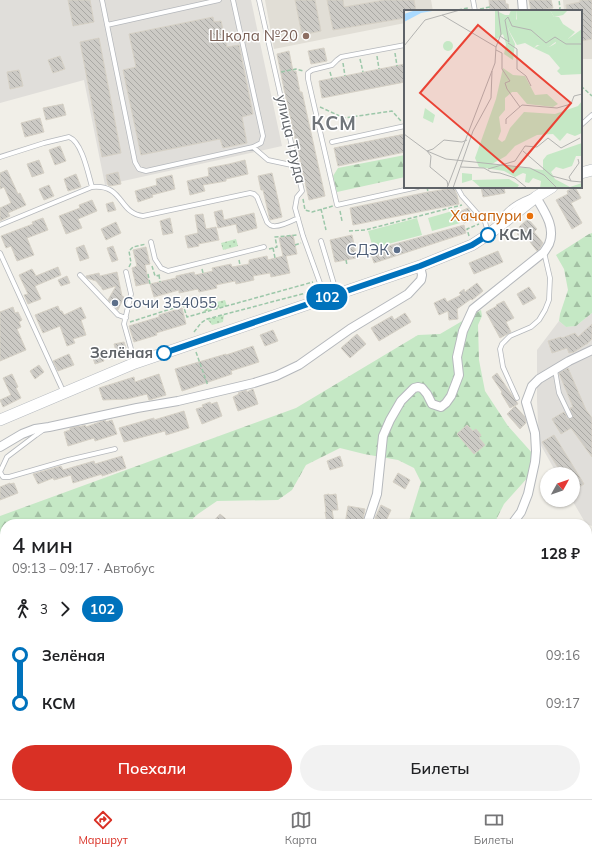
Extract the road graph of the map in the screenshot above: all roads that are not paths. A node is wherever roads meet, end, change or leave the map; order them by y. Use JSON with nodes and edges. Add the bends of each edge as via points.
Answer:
{"nodes":[{"id":1,"x":102,"y":0,"type":"edge"},
{"id":2,"x":218,"y":0,"type":"edge"},
{"id":3,"x":233,"y":0,"type":"edge"},
{"id":4,"x":259,"y":0,"type":"edge"},
{"id":5,"x":473,"y":0,"type":"edge"},
{"id":6,"x":522,"y":0,"type":"edge"},
{"id":7,"x":474,"y":9,"type":"edge"},
{"id":8,"x":523,"y":10,"type":"edge"},
{"id":9,"x":107,"y":25,"type":"junction"},
{"id":10,"x":404,"y":45,"type":"edge"},
{"id":11,"x":592,"y":115,"type":"edge"},
{"id":12,"x":582,"y":124,"type":"edge"},
{"id":13,"x":404,"y":126,"type":"edge"},
{"id":14,"x":332,"y":142,"type":"dead end"},
{"id":15,"x":253,"y":147,"type":"junction"},
{"id":16,"x":0,"y":157,"type":"edge"},
{"id":17,"x":296,"y":166,"type":"junction"},
{"id":18,"x":592,"y":170,"type":"edge"},
{"id":19,"x":582,"y":173,"type":"edge"},
{"id":20,"x":92,"y":187,"type":"junction"},
{"id":21,"x":414,"y":188,"type":"edge"},
{"id":22,"x":458,"y":188,"type":"edge"},
{"id":23,"x":550,"y":188,"type":"edge"},
{"id":24,"x":536,"y":197,"type":"junction"},
{"id":25,"x":298,"y":218,"type":"junction"},
{"id":26,"x":0,"y":225,"type":"edge"},
{"id":27,"x":493,"y":231,"type":"junction"},
{"id":28,"x":321,"y":240,"type":"dead end"},
{"id":29,"x":151,"y":242,"type":"dead end"},
{"id":30,"x":264,"y":247,"type":"dead end"},
{"id":31,"x":544,"y":252,"type":"junction"},
{"id":32,"x":0,"y":253,"type":"edge"},
{"id":33,"x":420,"y":266,"type":"junction"},
{"id":34,"x":126,"y":272,"type":"road end"},
{"id":35,"x":80,"y":275,"type":"dead end"},
{"id":36,"x":324,"y":293,"type":"junction"},
{"id":37,"x":337,"y":294,"type":"junction"},
{"id":38,"x":126,"y":318,"type":"junction"},
{"id":39,"x":592,"y":350,"type":"edge"},
{"id":40,"x":135,"y":363,"type":"junction"},
{"id":41,"x":555,"y":370,"type":"junction"},
{"id":42,"x":64,"y":393,"type":"junction"},
{"id":43,"x":517,"y":398,"type":"dead end"},
{"id":44,"x":570,"y":416,"type":"dead end"},
{"id":45,"x":0,"y":420,"type":"edge"},
{"id":46,"x":49,"y":427,"type":"junction"},
{"id":47,"x":0,"y":447,"type":"edge"},
{"id":48,"x":115,"y":449,"type":"dead end"},
{"id":49,"x":0,"y":472,"type":"edge"},
{"id":50,"x":368,"y":519,"type":"edge"},
{"id":51,"x":516,"y":519,"type":"edge"}],
"edges":[{"from":1,"to":9,"type":"lane"},
{"from":2,"to":9,"type":"lane"},
{"from":3,"to":15,"type":"lane","via":[[263,136],[261,143]]},
{"from":4,"to":17,"type":"lane","name":"улица Труда"},
{"from":5,"to":7,"type":"lane"},
{"from":6,"to":8,"type":"street"},
{"from":9,"to":15,"type":"lane","via":[[135,162],[139,169],[146,171]]},
{"from":10,"to":21,"type":"lane","via":[[341,57],[332,65],[312,70],[308,73],[308,79],[338,205]]},
{"from":11,"to":12,"type":"lane"},
{"from":13,"to":14,"type":"lane"},
{"from":15,"to":17,"type":"lane","via":[[268,160]]},
{"from":16,"to":20,"type":"lane","via":[[69,137],[81,150]]},
{"from":17,"to":25,"type":"lane","name":"улица Труда","via":[[302,191],[295,202]]},
{"from":18,"to":19,"type":"main road"},
{"from":20,"to":25,"type":"lane","via":[[98,186],[116,193],[127,209],[136,215],[143,216],[250,193],[257,197],[269,225],[278,226]]},
{"from":20,"to":26,"type":"lane"},
{"from":22,"to":27,"type":"lane"},
{"from":23,"to":24,"type":"main road"},
{"from":24,"to":27,"type":"main road"},
{"from":24,"to":31,"type":"street","via":[[551,228],[549,244]]},
{"from":25,"to":36,"type":"lane","name":"улица Труда"},
{"from":27,"to":33,"type":"main road","via":[[472,245]]},
{"from":28,"to":37,"type":"lane"},
{"from":29,"to":30,"type":"lane","via":[[155,259],[161,268],[168,271]]},
{"from":31,"to":43,"type":"lane","via":[[550,278],[549,300],[545,310],[531,327],[510,336],[500,349],[506,376]]},
{"from":31,"to":50,"type":"street","via":[[473,309],[463,331],[457,357],[459,375],[446,403],[441,408],[432,404],[427,394],[418,387],[401,401],[383,436],[376,494]]},
{"from":32,"to":42,"type":"lane"},
{"from":33,"to":37,"type":"main road"},
{"from":33,"to":46,"type":"street","via":[[421,280],[408,294],[350,329],[300,365],[276,376],[178,401]]},
{"from":34,"to":38,"type":"lane","via":[[131,294]]},
{"from":35,"to":38,"type":"lane","via":[[118,315]]},
{"from":36,"to":37,"type":"main road"},
{"from":36,"to":40,"type":"main road"},
{"from":38,"to":40,"type":"lane","via":[[124,324]]},
{"from":39,"to":41,"type":"street"},
{"from":40,"to":42,"type":"main road"},
{"from":41,"to":44,"type":"lane","via":[[559,393]]},
{"from":41,"to":51,"type":"street","via":[[532,386],[526,402],[535,433],[536,451],[528,494],[522,512]]},
{"from":42,"to":45,"type":"main road"},
{"from":46,"to":47,"type":"street","via":[[22,434]]},
{"from":46,"to":49,"type":"lane","via":[[7,457]]},
{"from":48,"to":49,"type":"lane","via":[[9,477],[3,477]]}]}
